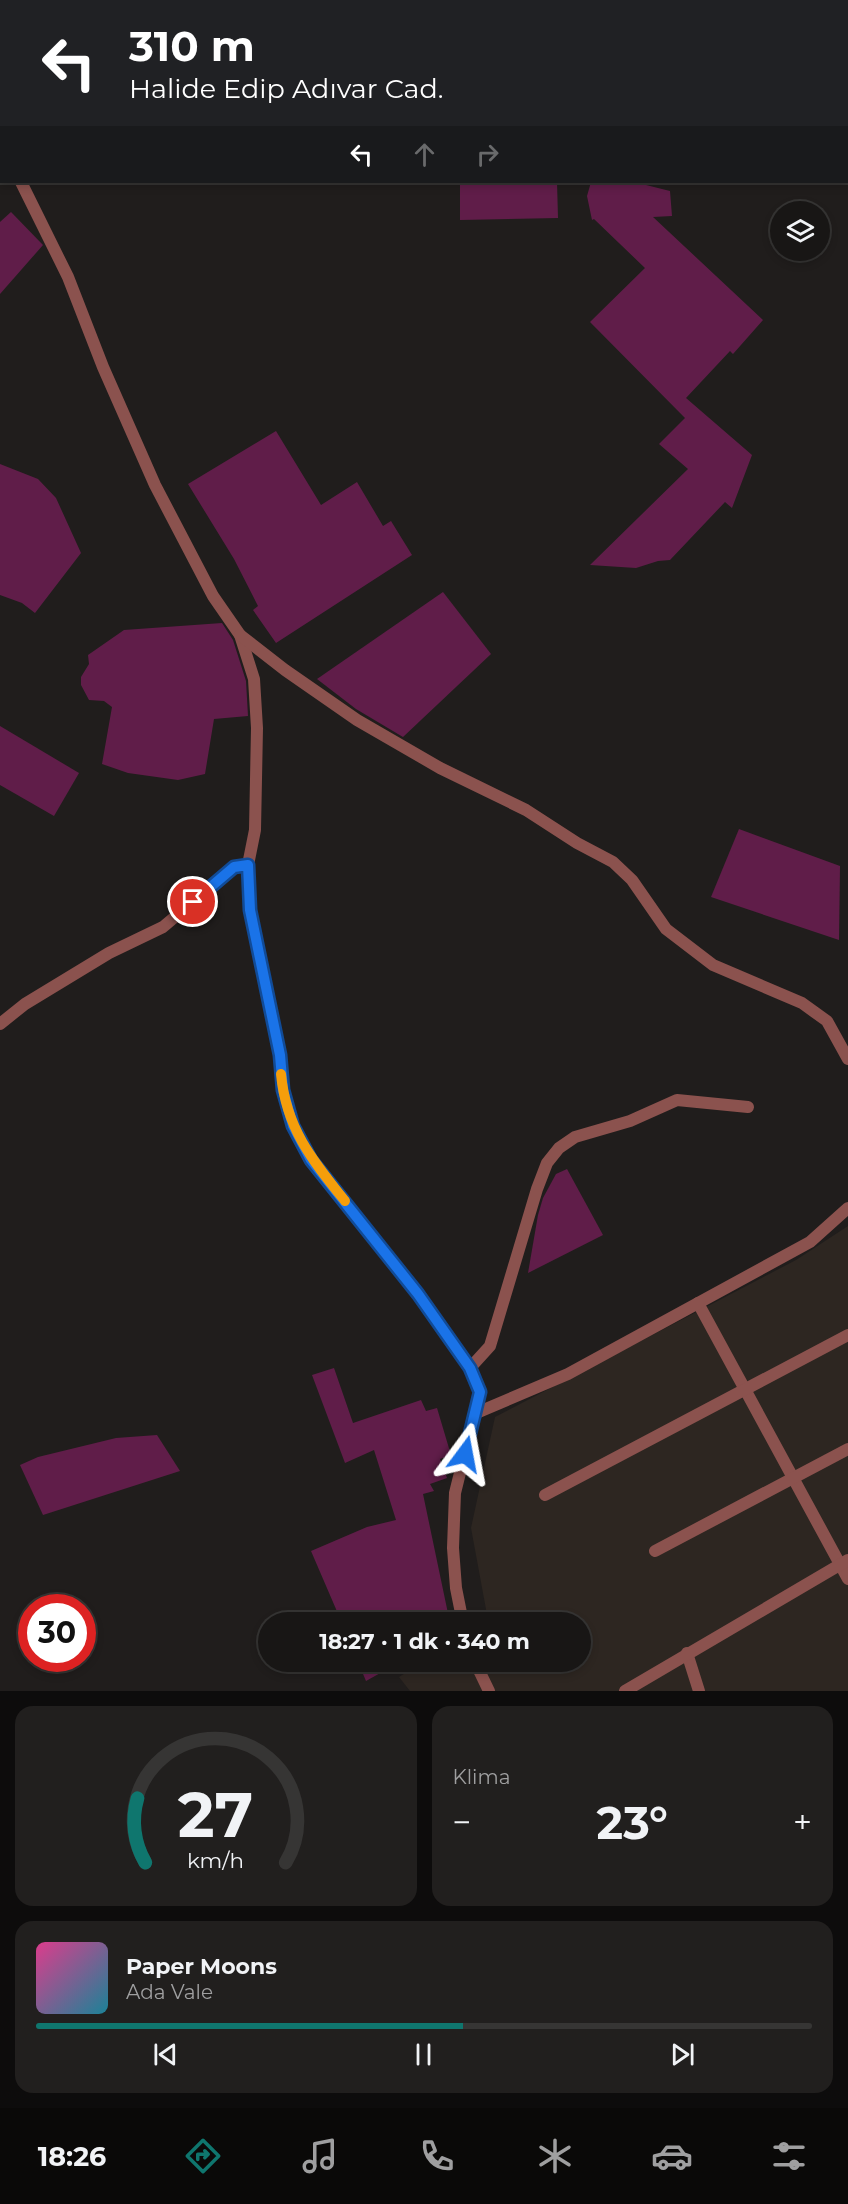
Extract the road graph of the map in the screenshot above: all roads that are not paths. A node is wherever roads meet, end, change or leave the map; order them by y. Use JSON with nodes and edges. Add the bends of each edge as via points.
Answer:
{"nodes":[{"id":1,"x":21,"y":183,"type":"edge"},
{"id":2,"x":240,"y":634,"type":"junction"},
{"id":3,"x":248,"y":865,"type":"junction"},
{"id":4,"x":0,"y":1024,"type":"edge"},
{"id":5,"x":848,"y":1059,"type":"edge"},
{"id":6,"x":748,"y":1107,"type":"dead end"},
{"id":7,"x":848,"y":1208,"type":"edge"},
{"id":8,"x":698,"y":1303,"type":"junction"},
{"id":9,"x":848,"y":1335,"type":"edge"},
{"id":10,"x":470,"y":1368,"type":"junction"},
{"id":11,"x":745,"y":1390,"type":"junction"},
{"id":12,"x":474,"y":1414,"type":"junction"},
{"id":13,"x":848,"y":1449,"type":"edge"},
{"id":14,"x":793,"y":1478,"type":"junction"},
{"id":15,"x":545,"y":1495,"type":"dead end"},
{"id":16,"x":655,"y":1551,"type":"dead end"},
{"id":17,"x":844,"y":1562,"type":"edge"},
{"id":18,"x":848,"y":1580,"type":"edge"},
{"id":19,"x":461,"y":1612,"type":"edge"},
{"id":20,"x":687,"y":1653,"type":"junction"},
{"id":21,"x":480,"y":1672,"type":"edge"},
{"id":22,"x":489,"y":1691,"type":"edge"},
{"id":23,"x":625,"y":1691,"type":"edge"},
{"id":24,"x":699,"y":1691,"type":"edge"}],
"edges":[{"from":1,"to":2,"type":"street","via":[[68,277],[155,485],[213,596]]},
{"from":2,"to":3,"type":"street","via":[[254,679],[257,728],[255,830]]},
{"from":2,"to":5,"type":"street","via":[[357,720],[440,768],[526,810],[613,862],[632,880],[666,929],[714,965],[802,1002],[827,1021]]},
{"from":3,"to":4,"type":"street","via":[[234,867],[163,927],[109,953],[25,1004]]},
{"from":3,"to":10,"type":"street","via":[[250,910],[293,1126],[311,1160],[418,1294]]},
{"from":6,"to":10,"type":"street","via":[[677,1100],[575,1137],[559,1148],[547,1163],[537,1189],[490,1346]]},
{"from":7,"to":8,"type":"street","via":[[810,1242]]},
{"from":8,"to":11,"type":"street"},
{"from":8,"to":12,"type":"street","via":[[568,1374]]},
{"from":9,"to":11,"type":"street"},
{"from":10,"to":12,"type":"street","via":[[480,1392]]},
{"from":11,"to":14,"type":"street"},
{"from":11,"to":15,"type":"street"},
{"from":12,"to":19,"type":"street","via":[[455,1493],[453,1548]]},
{"from":13,"to":14,"type":"street"},
{"from":14,"to":16,"type":"street"},
{"from":14,"to":17,"type":"street"},
{"from":17,"to":18,"type":"street"},
{"from":17,"to":20,"type":"street"},
{"from":20,"to":23,"type":"street"},
{"from":20,"to":24,"type":"street"},
{"from":21,"to":22,"type":"street"}]}
